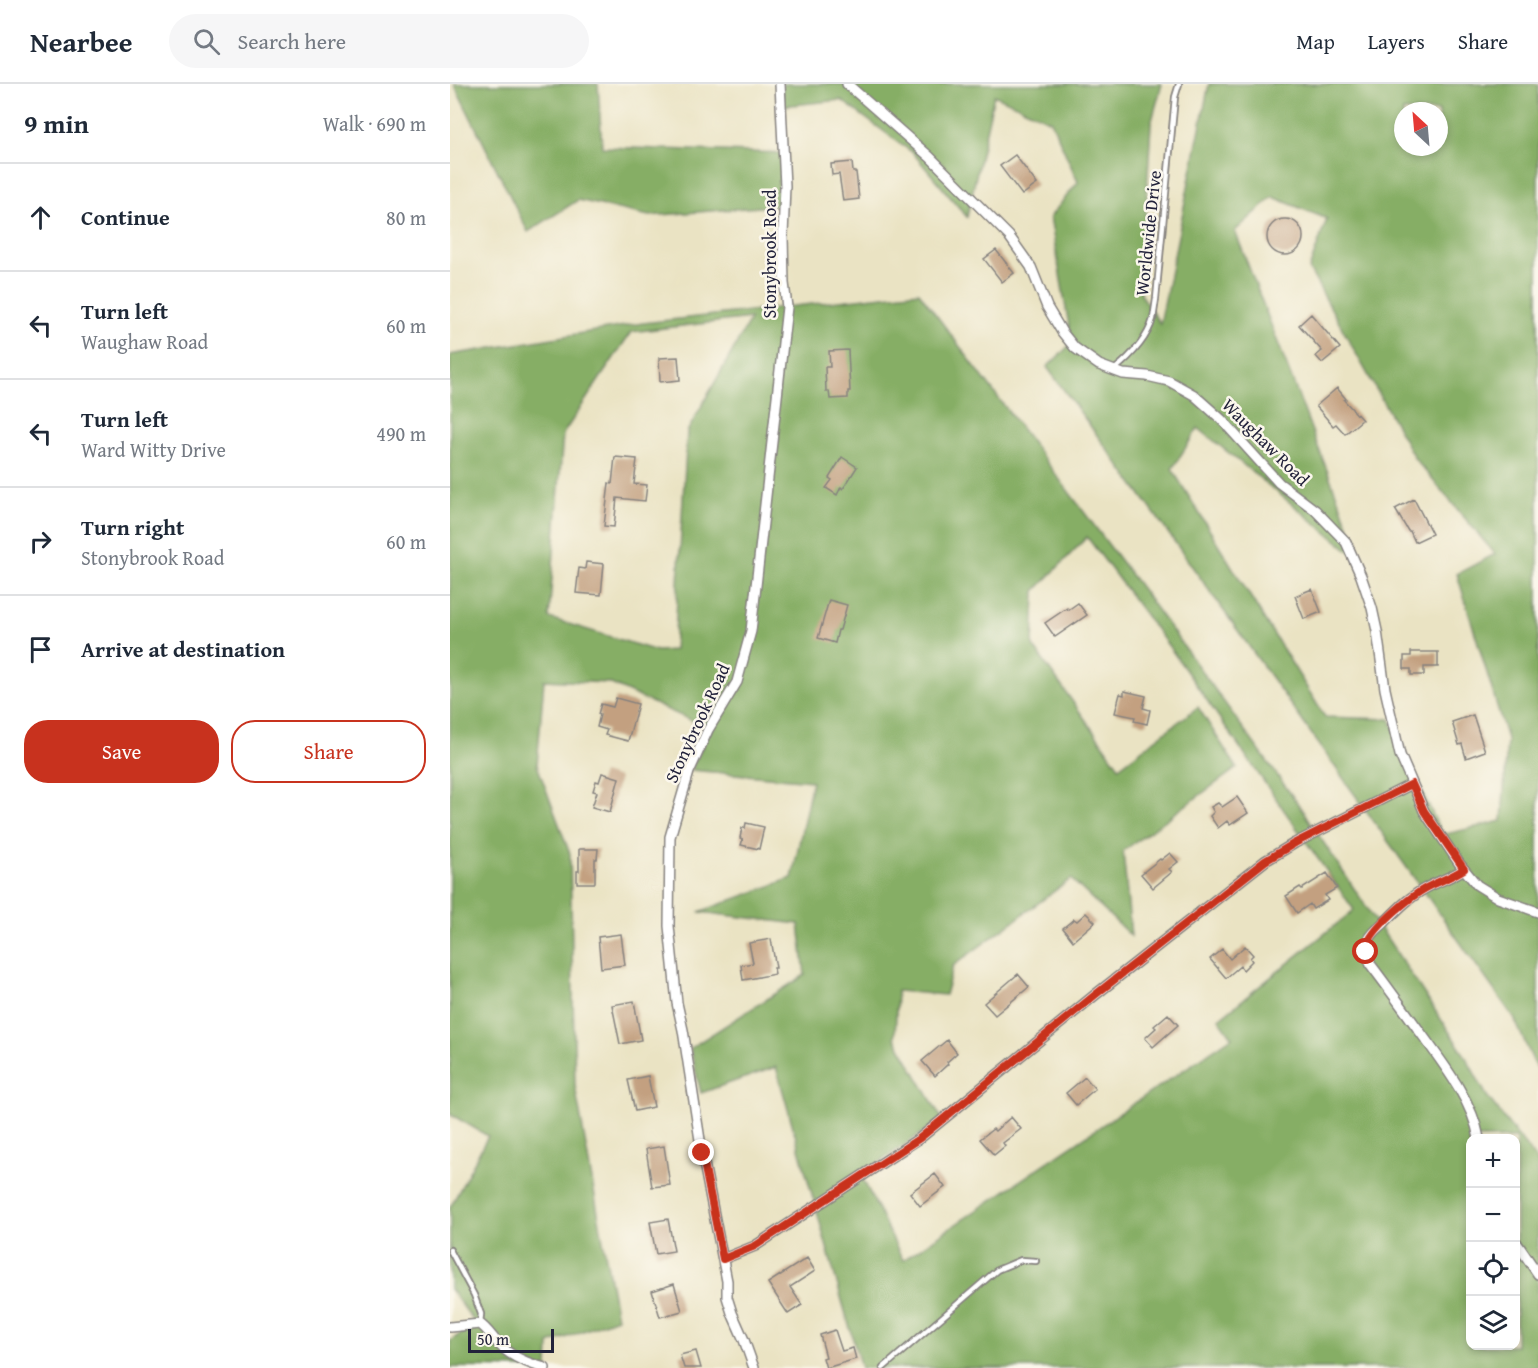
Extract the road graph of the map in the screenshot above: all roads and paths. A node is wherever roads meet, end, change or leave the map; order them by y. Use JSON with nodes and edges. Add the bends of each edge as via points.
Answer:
{"nodes":[{"id":1,"x":780,"y":84,"type":"edge"},
{"id":2,"x":847,"y":84,"type":"edge"},
{"id":3,"x":1179,"y":84,"type":"edge"},
{"id":4,"x":1114,"y":370,"type":"junction"},
{"id":5,"x":1412,"y":784,"type":"junction"},
{"id":6,"x":1464,"y":869,"type":"junction"},
{"id":7,"x":1538,"y":912,"type":"edge"},
{"id":8,"x":1478,"y":1134,"type":"edge"},
{"id":9,"x":1520,"y":1249,"type":"edge"},
{"id":10,"x":450,"y":1250,"type":"edge"},
{"id":11,"x":723,"y":1259,"type":"junction"},
{"id":12,"x":1036,"y":1261,"type":"dead end"},
{"id":13,"x":1538,"y":1274,"type":"edge"},
{"id":14,"x":480,"y":1324,"type":"junction"},
{"id":15,"x":450,"y":1327,"type":"edge"},
{"id":16,"x":546,"y":1368,"type":"edge"},
{"id":17,"x":754,"y":1368,"type":"edge"},
{"id":18,"x":883,"y":1368,"type":"edge"}],
"edges":[{"from":1,"to":11,"type":"street","name":"Stonybrook Road","via":[[787,307],[751,631],[737,682],[689,772],[670,837],[669,926],[677,1003]]},
{"from":2,"to":4,"type":"street","name":"Waughaw Road","via":[[930,157],[1009,236],[1031,267],[1062,332],[1083,354]]},
{"from":3,"to":4,"type":"lane","name":"Worldwide Drive","via":[[1153,320],[1134,352]]},
{"from":4,"to":5,"type":"street","name":"Waughaw Road","via":[[1169,381],[1194,395],[1279,483],[1315,510],[1346,542],[1372,608],[1385,689],[1400,755]]},
{"from":5,"to":6,"type":"street","name":"Waughaw Road","via":[[1424,811]]},
{"from":5,"to":11,"type":"street","via":[[1265,861],[920,1138],[755,1246]]},
{"from":6,"to":7,"type":"street","name":"Waughaw Road","via":[[1477,885],[1498,898]]},
{"from":6,"to":8,"type":"street","via":[[1397,909],[1369,940],[1366,952],[1371,965],[1442,1061]]},
{"from":9,"to":13,"type":"street"},
{"from":10,"to":14,"type":"lane","via":[[474,1295],[481,1314]]},
{"from":11,"to":17,"type":"street","name":"Stonybrook Road","via":[[727,1297]]},
{"from":12,"to":18,"type":"lane","via":[[1021,1260],[997,1270]]},
{"from":14,"to":15,"type":"street"},
{"from":14,"to":16,"type":"street","via":[[502,1348]]}]}
